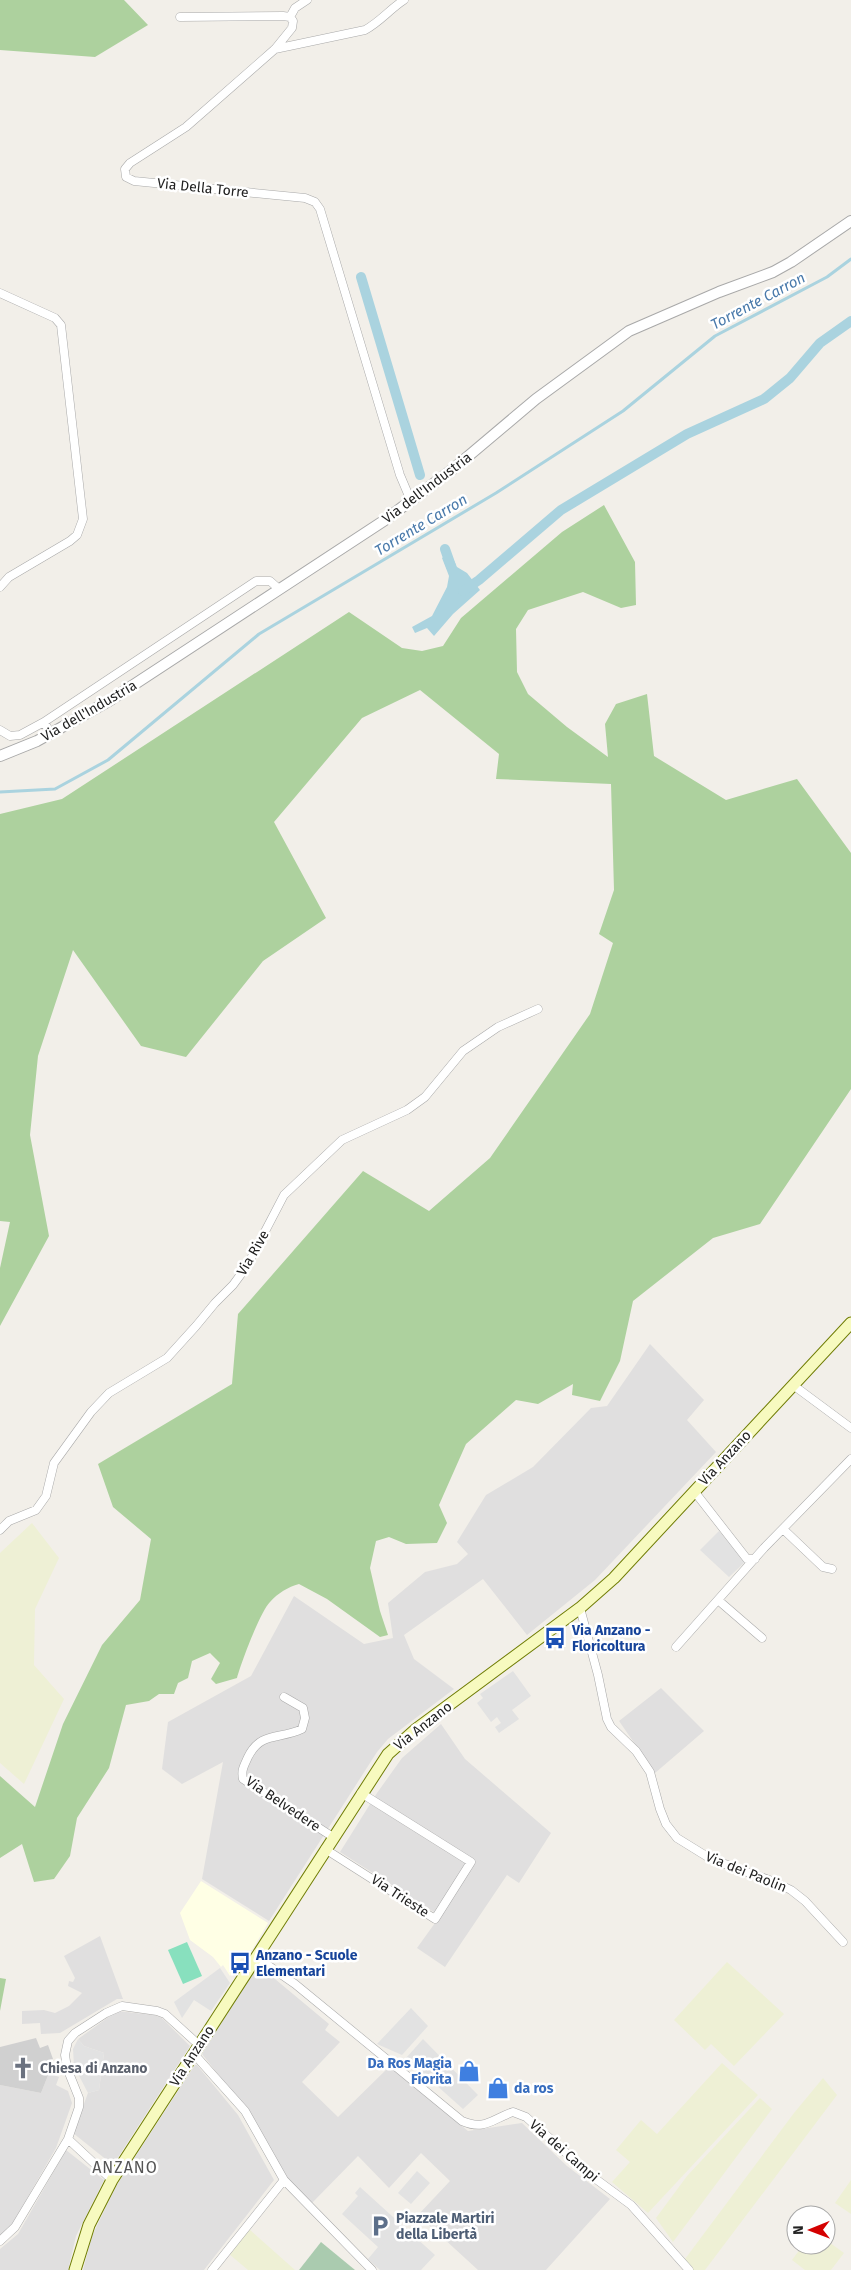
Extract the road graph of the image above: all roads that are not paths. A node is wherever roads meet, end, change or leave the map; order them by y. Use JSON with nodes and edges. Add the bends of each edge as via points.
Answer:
{"nodes":[{"id":1,"x":307,"y":0,"type":"edge"},
{"id":2,"x":404,"y":0,"type":"edge"},
{"id":3,"x":290,"y":16,"type":"junction"},
{"id":4,"x":180,"y":17,"type":"dead end"},
{"id":5,"x":275,"y":49,"type":"junction"},
{"id":6,"x":851,"y":221,"type":"edge"},
{"id":7,"x":0,"y":293,"type":"edge"},
{"id":8,"x":411,"y":501,"type":"junction"},
{"id":9,"x":0,"y":587,"type":"edge"},
{"id":10,"x":278,"y":589,"type":"junction"},
{"id":11,"x":44,"y":722,"type":"junction"},
{"id":12,"x":0,"y":730,"type":"edge"},
{"id":13,"x":51,"y":734,"type":"junction"},
{"id":14,"x":0,"y":756,"type":"edge"},
{"id":15,"x":538,"y":1009,"type":"dead end"},
{"id":16,"x":851,"y":1323,"type":"edge"},
{"id":17,"x":793,"y":1385,"type":"junction"},
{"id":18,"x":851,"y":1428,"type":"edge"},
{"id":19,"x":851,"y":1459,"type":"edge"},
{"id":20,"x":694,"y":1491,"type":"junction"},
{"id":21,"x":783,"y":1529,"type":"junction"},
{"id":22,"x":0,"y":1530,"type":"edge"},
{"id":23,"x":755,"y":1559,"type":"junction"},
{"id":24,"x":832,"y":1569,"type":"dead end"},
{"id":25,"x":718,"y":1600,"type":"junction"},
{"id":26,"x":580,"y":1608,"type":"junction"},
{"id":27,"x":762,"y":1638,"type":"dead end"},
{"id":28,"x":676,"y":1647,"type":"dead end"},
{"id":29,"x":284,"y":1697,"type":"dead end"},
{"id":30,"x":361,"y":1793,"type":"junction"},
{"id":31,"x":333,"y":1837,"type":"junction"},
{"id":32,"x":325,"y":1849,"type":"junction"},
{"id":33,"x":843,"y":1942,"type":"dead end"},
{"id":34,"x":256,"y":1956,"type":"junction"},
{"id":35,"x":196,"y":2050,"type":"junction"},
{"id":36,"x":68,"y":2139,"type":"junction"},
{"id":37,"x":112,"y":2180,"type":"junction"},
{"id":38,"x":284,"y":2180,"type":"junction"},
{"id":39,"x":0,"y":2241,"type":"edge"},
{"id":40,"x":75,"y":2270,"type":"edge"},
{"id":41,"x":212,"y":2270,"type":"edge"},
{"id":42,"x":372,"y":2270,"type":"edge"},
{"id":43,"x":689,"y":2270,"type":"edge"}],
"edges":[{"from":1,"to":3,"type":"street"},
{"from":2,"to":5,"type":"street","via":[[365,30]]},
{"from":3,"to":4,"type":"street"},
{"from":3,"to":5,"type":"street","name":"Via Della Torre","via":[[292,28]]},
{"from":5,"to":8,"type":"street","name":"Via Della Torre","via":[[186,127],[130,163],[125,169],[126,177],[134,181],[305,198],[315,202],[320,209],[400,475]]},
{"from":6,"to":8,"type":"street","name":"Via dell'Industria","via":[[772,272],[629,331],[536,399]]},
{"from":7,"to":9,"type":"street","via":[[55,318],[61,325],[83,519],[77,535],[70,542],[9,577]]},
{"from":8,"to":10,"type":"street","name":"Via dell'Industria"},
{"from":10,"to":11,"type":"street","via":[[270,581],[256,582]]},
{"from":10,"to":13,"type":"street","name":"Via dell'Industria","via":[[109,701]]},
{"from":11,"to":12,"type":"street","via":[[20,735],[10,736]]},
{"from":11,"to":13,"type":"street"},
{"from":13,"to":14,"type":"street","name":"Via dell'Industria"},
{"from":15,"to":22,"type":"street","name":"Via Rive","via":[[498,1027],[463,1051],[425,1097],[407,1110],[342,1140],[284,1195],[233,1286],[167,1358],[123,1383],[91,1412],[54,1463],[46,1496],[36,1510],[9,1521]]},
{"from":16,"to":17,"type":"main road","name":"Via Anzano"},
{"from":17,"to":18,"type":"street"},
{"from":17,"to":20,"type":"main road","name":"Via Anzano"},
{"from":19,"to":21,"type":"street"},
{"from":20,"to":23,"type":"street","via":[[748,1559]]},
{"from":20,"to":26,"type":"main road","name":"Via Anzano","via":[[614,1578]]},
{"from":21,"to":23,"type":"street"},
{"from":21,"to":24,"type":"street","via":[[823,1567]]},
{"from":23,"to":25,"type":"street"},
{"from":25,"to":27,"type":"street"},
{"from":25,"to":28,"type":"street"},
{"from":26,"to":30,"type":"main road","name":"Via Anzano","via":[[399,1743]]},
{"from":26,"to":33,"type":"street","name":"Via dei Paolin","via":[[607,1719],[650,1772],[666,1824],[677,1838],[711,1859],[791,1890]]},
{"from":29,"to":31,"type":"street","name":"Via Belvedere","via":[[303,1708],[302,1730],[261,1740],[254,1745],[241,1771],[243,1779]]},
{"from":30,"to":31,"type":"main road","name":"Via Anzano"},
{"from":30,"to":32,"type":"street","name":"Via Trieste","via":[[471,1862],[435,1919]]},
{"from":31,"to":32,"type":"main road","name":"Via Anzano"},
{"from":32,"to":34,"type":"main road","name":"Via Anzano"},
{"from":34,"to":35,"type":"main road","name":"Via Anzano"},
{"from":34,"to":43,"type":"street","name":"Via dei Campi","via":[[295,1984],[462,2121],[485,2125],[513,2112],[526,2117],[593,2177],[631,2205]]},
{"from":35,"to":36,"type":"street","via":[[165,2014],[122,2006],[75,2033],[68,2041],[65,2055],[79,2098]]},
{"from":35,"to":37,"type":"main road","name":"Via Anzano"},
{"from":35,"to":38,"type":"street","via":[[245,2110]]},
{"from":36,"to":37,"type":"street"},
{"from":36,"to":39,"type":"street","via":[[15,2227]]},
{"from":37,"to":40,"type":"main road","name":"Via Anzano","via":[[88,2225]]},
{"from":38,"to":41,"type":"street"},
{"from":38,"to":42,"type":"street"}]}
